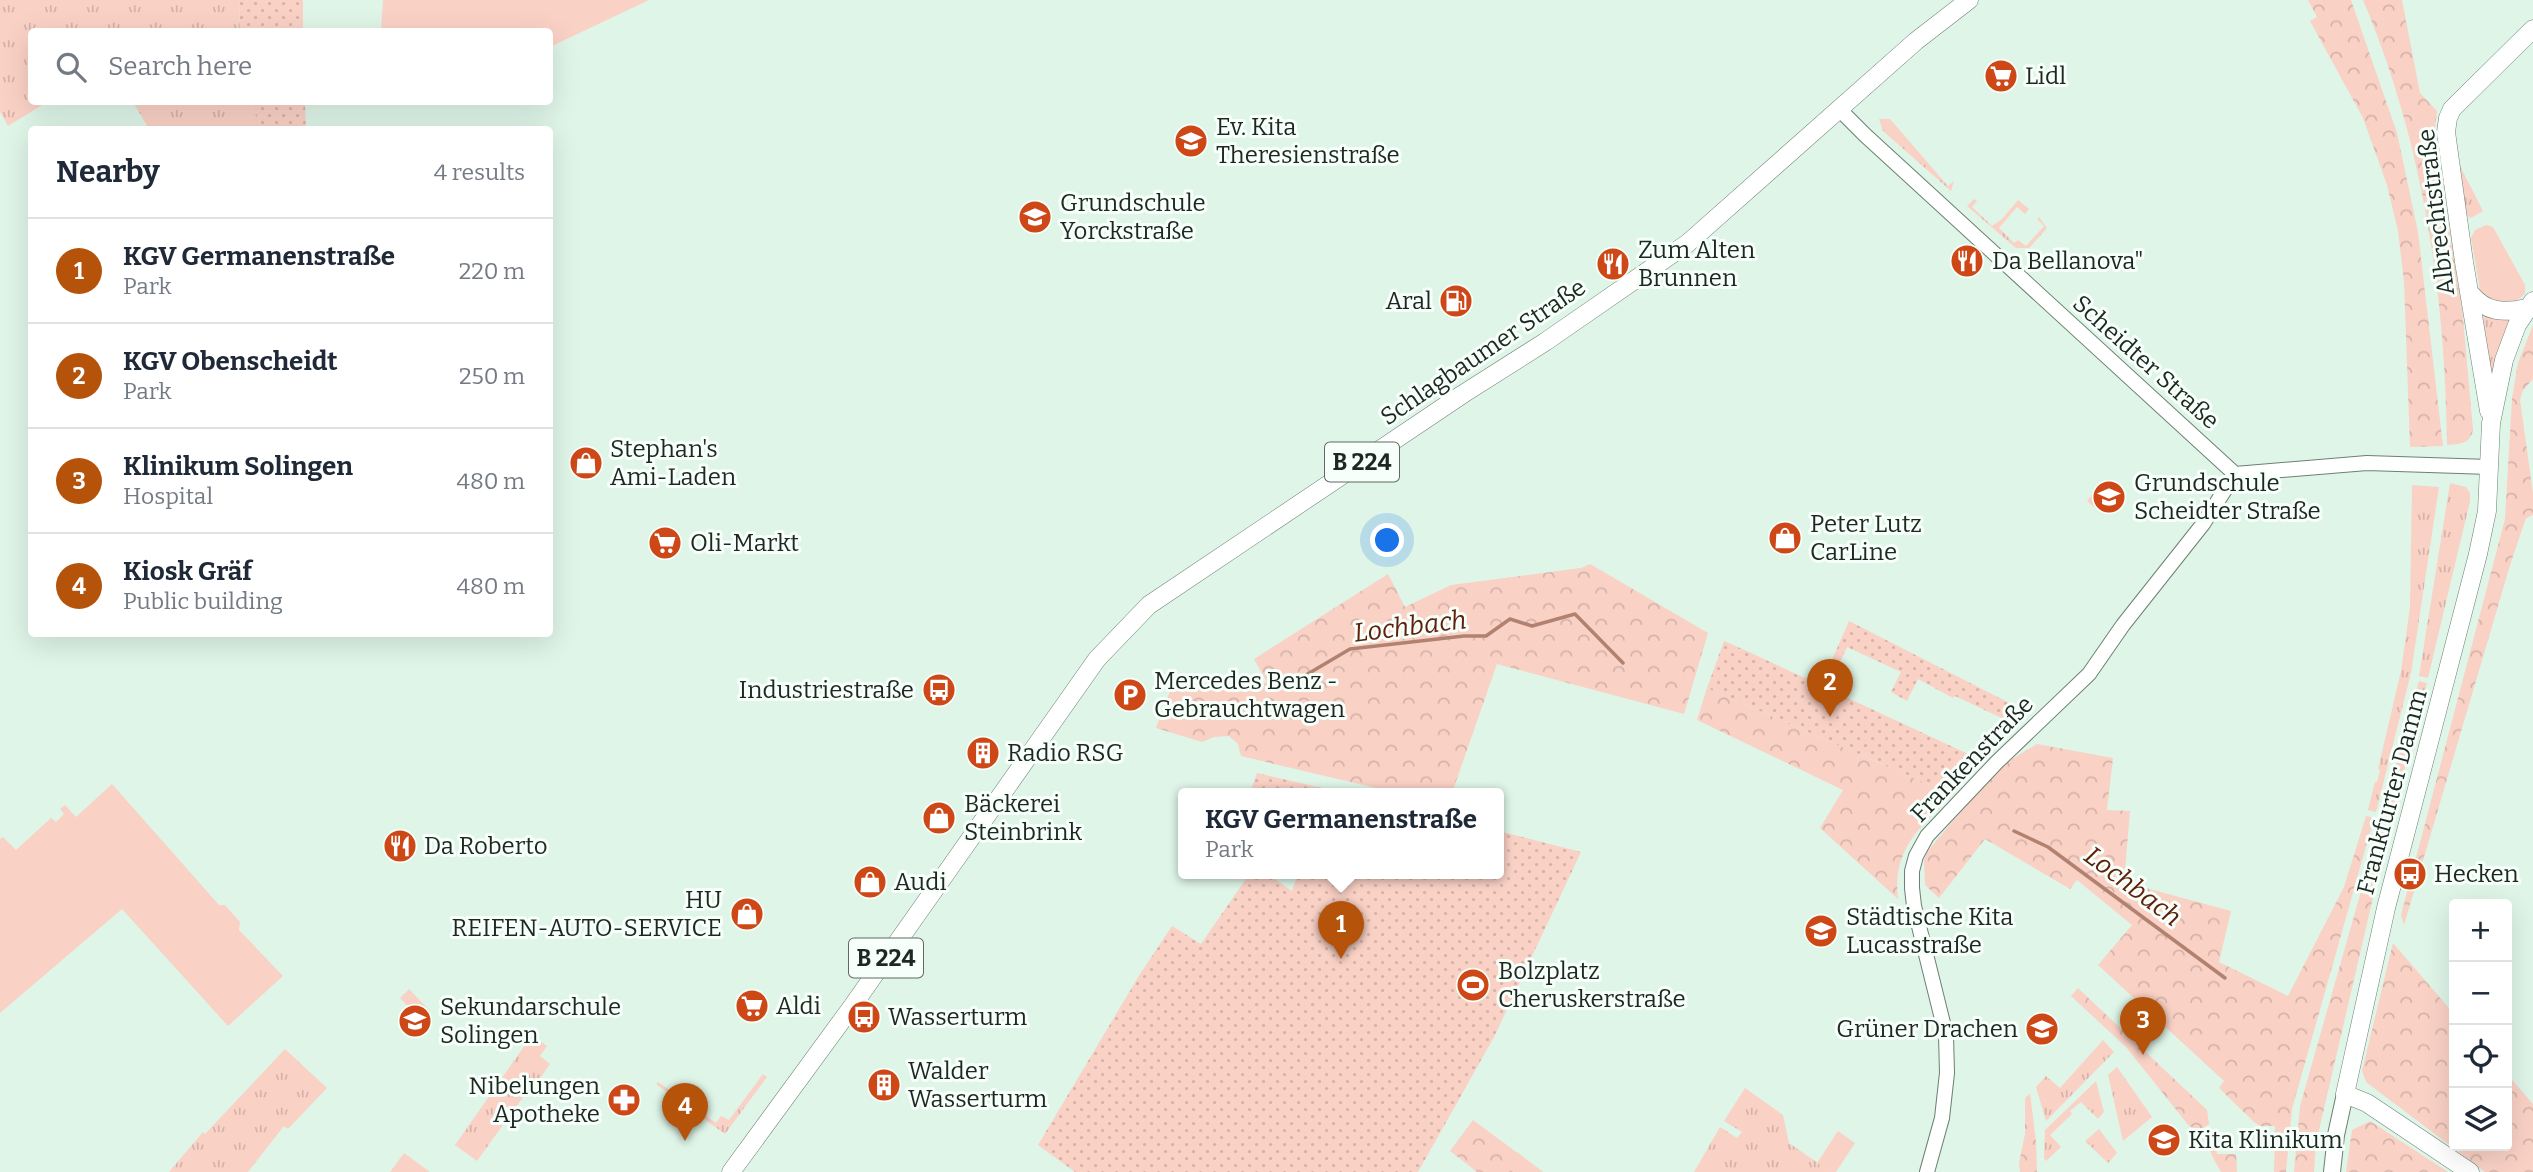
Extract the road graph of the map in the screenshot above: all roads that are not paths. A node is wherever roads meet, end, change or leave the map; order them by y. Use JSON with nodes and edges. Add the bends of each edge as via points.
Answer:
{"nodes":[{"id":1,"x":1952,"y":0,"type":"edge"},
{"id":2,"x":1969,"y":0,"type":"edge"},
{"id":3,"x":2533,"y":29,"type":"edge"},
{"id":4,"x":1916,"y":41,"type":"junction"},
{"id":5,"x":1840,"y":110,"type":"junction"},
{"id":6,"x":2470,"y":293,"type":"junction"},
{"id":7,"x":2530,"y":305,"type":"edge"},
{"id":8,"x":2491,"y":423,"type":"junction"},
{"id":9,"x":2490,"y":467,"type":"junction"},
{"id":10,"x":2235,"y":474,"type":"junction"},
{"id":11,"x":2345,"y":1094,"type":"junction"},
{"id":12,"x":731,"y":1172,"type":"edge"},
{"id":13,"x":1927,"y":1172,"type":"edge"},
{"id":14,"x":2332,"y":1172,"type":"edge"},
{"id":15,"x":2470,"y":1172,"type":"edge"}],
"edges":[{"from":1,"to":4,"type":"main road","name":"Schlagbaumer Straße","number":"B 224"},
{"from":2,"to":4,"type":"main road","name":"Schlagbaumer Straße","number":"B 224"},
{"from":3,"to":6,"type":"main road","name":"Albrechtstraße","via":[[2452,108],[2448,118],[2446,132]]},
{"from":4,"to":5,"type":"main road","name":"Schlagbaumer Straße","number":"B 224"},
{"from":5,"to":10,"type":"street","name":"Scheidter Straße"},
{"from":5,"to":12,"type":"main road","name":"Schlagbaumer Straße","number":"B 224","via":[[1688,243],[1149,605],[1097,659]]},
{"from":6,"to":7,"type":"main road","via":[[2497,311]]},
{"from":6,"to":8,"type":"main road","name":"Albrechtstraße"},
{"from":7,"to":8,"type":"main road","via":[[2504,360]]},
{"from":8,"to":9,"type":"main road","name":"Frankfurter Damm"},
{"from":9,"to":10,"type":"street","via":[[2356,464]]},
{"from":9,"to":11,"type":"main road","name":"Frankfurter Damm","via":[[2478,554],[2386,908]]},
{"from":10,"to":13,"type":"street","name":"Frankenstraße","via":[[2203,524],[2089,674],[1997,762],[1919,847],[1912,871],[1914,906],[1945,1032],[1947,1073],[1938,1139]]},
{"from":11,"to":14,"type":"main road","name":"Frankfurter Damm"},
{"from":11,"to":15,"type":"main road","via":[[2367,1103]]}]}
